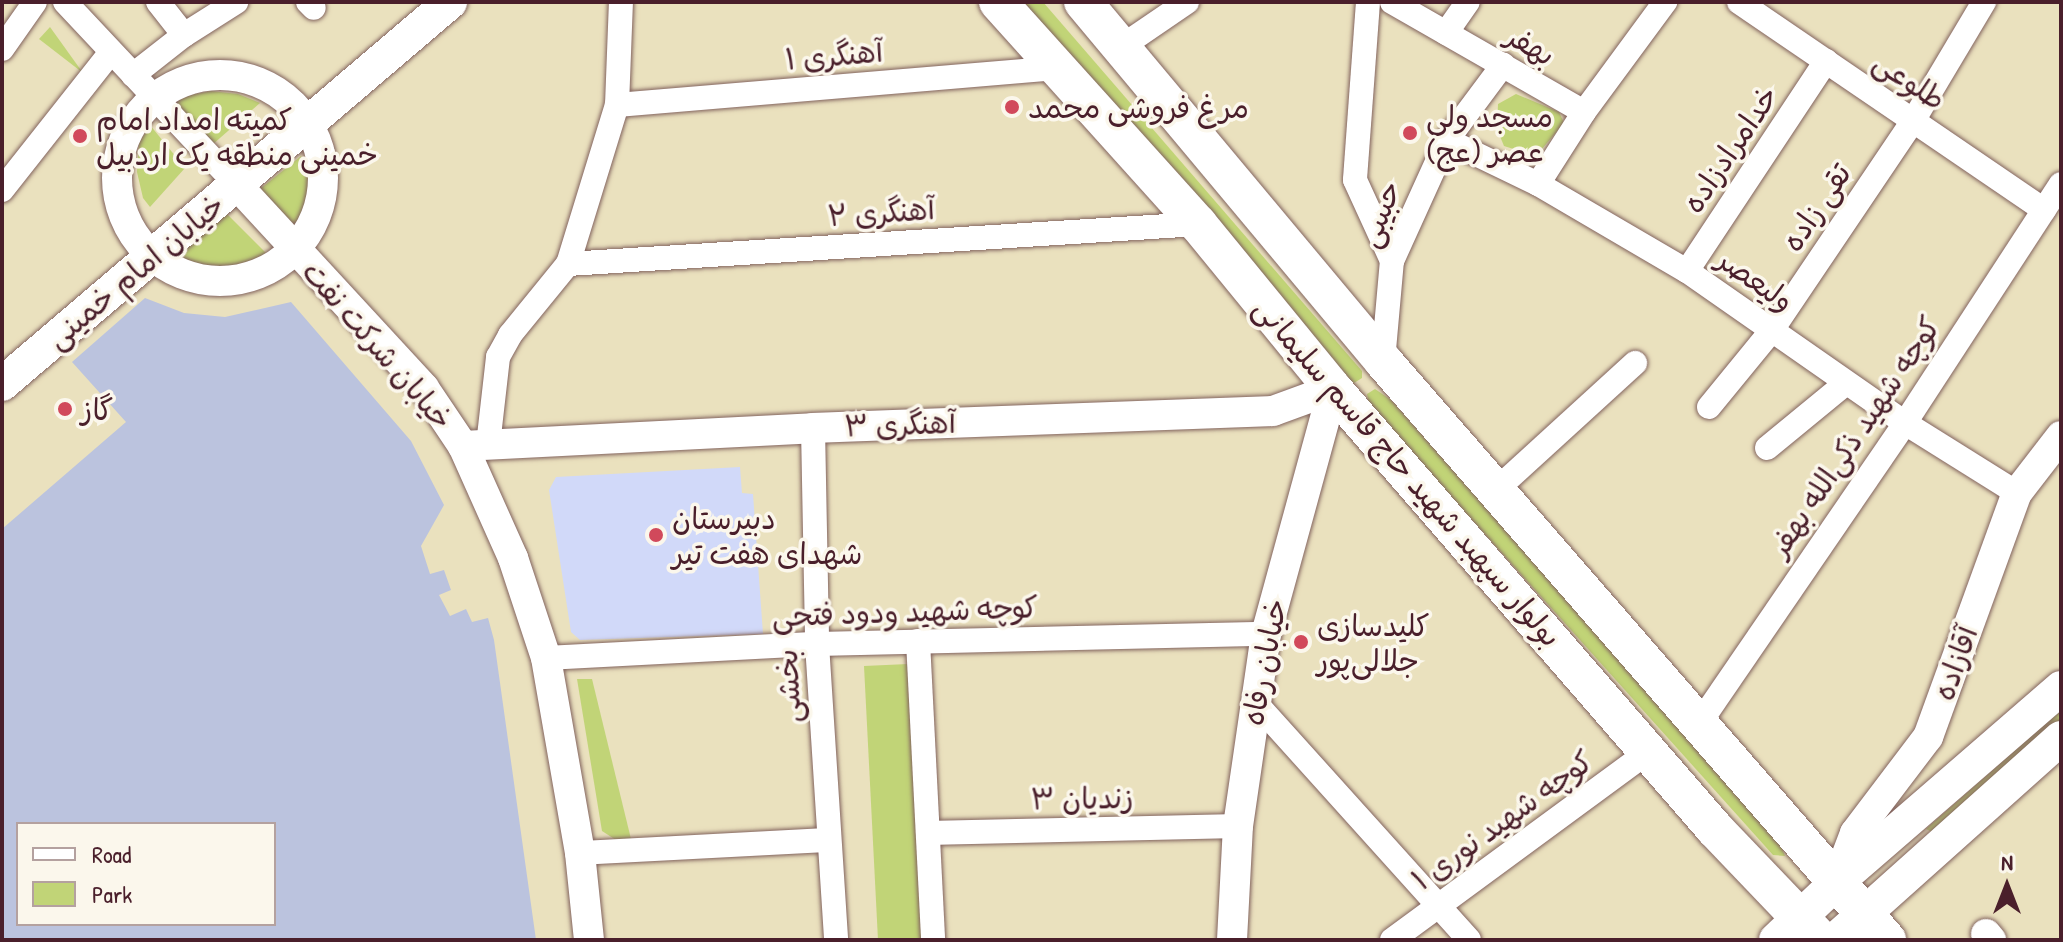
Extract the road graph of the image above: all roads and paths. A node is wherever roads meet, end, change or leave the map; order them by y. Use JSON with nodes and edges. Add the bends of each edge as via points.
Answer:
{"nodes":[{"id":1,"x":35,"y":2,"type":"edge"},
{"id":2,"x":65,"y":2,"type":"edge"},
{"id":3,"x":158,"y":2,"type":"edge"},
{"id":4,"x":236,"y":2,"type":"edge"},
{"id":5,"x":450,"y":2,"type":"edge"},
{"id":6,"x":621,"y":2,"type":"edge"},
{"id":7,"x":998,"y":2,"type":"edge"},
{"id":8,"x":1083,"y":2,"type":"edge"},
{"id":9,"x":1187,"y":2,"type":"edge"},
{"id":10,"x":1368,"y":2,"type":"edge"},
{"id":11,"x":1392,"y":2,"type":"edge"},
{"id":12,"x":1468,"y":2,"type":"edge"},
{"id":13,"x":1665,"y":2,"type":"edge"},
{"id":14,"x":1739,"y":2,"type":"edge"},
{"id":15,"x":1984,"y":2,"type":"edge"},
{"id":16,"x":1769,"y":10,"type":"edge"},
{"id":17,"x":1446,"y":33,"type":"junction"},
{"id":18,"x":184,"y":35,"type":"junction"},
{"id":19,"x":5,"y":39,"type":"edge"},
{"id":20,"x":1121,"y":47,"type":"junction"},
{"id":21,"x":111,"y":52,"type":"junction"},
{"id":22,"x":1826,"y":61,"type":"junction"},
{"id":23,"x":1503,"y":65,"type":"junction"},
{"id":24,"x":1056,"y":68,"type":"junction"},
{"id":25,"x":133,"y":75,"type":"junction"},
{"id":26,"x":154,"y":98,"type":"junction"},
{"id":27,"x":617,"y":105,"type":"junction"},
{"id":28,"x":1584,"y":112,"type":"junction"},
{"id":29,"x":1913,"y":121,"type":"junction"},
{"id":30,"x":308,"y":122,"type":"junction"},
{"id":31,"x":1447,"y":140,"type":"junction"},
{"id":32,"x":236,"y":184,"type":"junction"},
{"id":33,"x":1538,"y":184,"type":"junction"},
{"id":34,"x":2061,"y":184,"type":"edge"},
{"id":35,"x":2,"y":190,"type":"edge"},
{"id":36,"x":2044,"y":210,"type":"junction"},
{"id":37,"x":1198,"y":224,"type":"junction"},
{"id":38,"x":296,"y":250,"type":"junction"},
{"id":39,"x":151,"y":256,"type":"junction"},
{"id":40,"x":1392,"y":261,"type":"junction"},
{"id":41,"x":568,"y":264,"type":"junction"},
{"id":42,"x":1687,"y":271,"type":"junction"},
{"id":43,"x":1772,"y":330,"type":"junction"},
{"id":44,"x":1383,"y":361,"type":"junction"},
{"id":45,"x":1635,"y":363,"type":"dead end"},
{"id":46,"x":1846,"y":383,"type":"junction"},
{"id":47,"x":2,"y":384,"type":"edge"},
{"id":48,"x":1333,"y":389,"type":"junction"},
{"id":49,"x":1709,"y":407,"type":"dead end"},
{"id":50,"x":1905,"y":423,"type":"junction"},
{"id":51,"x":813,"y":428,"type":"junction"},
{"id":52,"x":2061,"y":436,"type":"edge"},
{"id":53,"x":476,"y":446,"type":"junction"},
{"id":54,"x":1767,"y":448,"type":"dead end"},
{"id":55,"x":1497,"y":489,"type":"junction"},
{"id":56,"x":2017,"y":493,"type":"junction"},
{"id":57,"x":1266,"y":634,"type":"junction"},
{"id":58,"x":918,"y":641,"type":"junction"},
{"id":59,"x":817,"y":644,"type":"junction"},
{"id":60,"x":546,"y":658,"type":"junction"},
{"id":61,"x":2061,"y":688,"type":"edge"},
{"id":62,"x":1254,"y":701,"type":"junction"},
{"id":63,"x":1699,"y":724,"type":"junction"},
{"id":64,"x":2061,"y":738,"type":"edge"},
{"id":65,"x":1649,"y":751,"type":"junction"},
{"id":66,"x":1238,"y":826,"type":"junction"},
{"id":67,"x":928,"y":833,"type":"junction"},
{"id":68,"x":829,"y":840,"type":"junction"},
{"id":69,"x":580,"y":853,"type":"junction"},
{"id":70,"x":1836,"y":883,"type":"junction"},
{"id":71,"x":1437,"y":907,"type":"junction"},
{"id":72,"x":1875,"y":927,"type":"edge"},
{"id":73,"x":1799,"y":933,"type":"edge"},
{"id":74,"x":589,"y":940,"type":"edge"},
{"id":75,"x":836,"y":940,"type":"edge"},
{"id":76,"x":933,"y":940,"type":"edge"},
{"id":77,"x":1232,"y":940,"type":"edge"},
{"id":78,"x":1392,"y":940,"type":"edge"},
{"id":79,"x":1469,"y":940,"type":"edge"},
{"id":80,"x":1835,"y":940,"type":"edge"}],
"edges":[{"from":1,"to":19,"type":"street"},
{"from":2,"to":21,"type":"street"},
{"from":3,"to":18,"type":"street"},
{"from":4,"to":18,"type":"street"},
{"from":5,"to":30,"type":"main road","name":"خیابان امام خمینی"},
{"from":6,"to":27,"type":"street"},
{"from":7,"to":24,"type":"main road","name":"بولوار سپهبد شهید حاج قاسم سلیمانی"},
{"from":8,"to":20,"type":"main road","name":"بولوار سپهبد شهید حاج قاسم سلیمانی"},
{"from":9,"to":20,"type":"street"},
{"from":10,"to":40,"type":"street","via":[[1355,180]]},
{"from":11,"to":17,"type":"street","name":"بهفر"},
{"from":12,"to":17,"type":"street"},
{"from":13,"to":28,"type":"street"},
{"from":14,"to":16,"type":"street","name":"طلوعی"},
{"from":15,"to":29,"type":"street","name":"تقی زاده"},
{"from":16,"to":22,"type":"street","name":"طلوعی"},
{"from":17,"to":23,"type":"street","name":"بهفر"},
{"from":18,"to":25,"type":"street"},
{"from":20,"to":44,"type":"main road","name":"بولوار سپهبد شهید حاج قاسم سلیمانی"},
{"from":21,"to":25,"type":"street"},
{"from":21,"to":35,"type":"street"},
{"from":22,"to":29,"type":"street","name":"طلوعی"},
{"from":22,"to":42,"type":"street","name":"خدامرادزاده"},
{"from":23,"to":28,"type":"street","name":"بهفر"},
{"from":23,"to":31,"type":"street","name":"حبیبی"},
{"from":24,"to":27,"type":"street","name":"آهنگری ۱"},
{"from":24,"to":37,"type":"main road","name":"بولوار سپهبد شهید حاج قاسم سلیمانی"},
{"from":25,"to":26,"type":"street"},
{"from":26,"to":30,"type":"street","via":[[184,80],[219,74],[253,80],[284,96]]},
{"from":26,"to":32,"type":"street"},
{"from":26,"to":39,"type":"street","via":[[133,120],[115,176],[119,206],[131,233]]},
{"from":27,"to":41,"type":"street"},
{"from":28,"to":33,"type":"street"},
{"from":29,"to":36,"type":"street","name":"طلوعی"},
{"from":29,"to":43,"type":"street","name":"تقی زاده"},
{"from":30,"to":32,"type":"main road","name":"خیابان امام خمینی"},
{"from":30,"to":38,"type":"street","via":[[321,154],[324,188],[315,221]]},
{"from":31,"to":33,"type":"street","name":"ولیعصر"},
{"from":31,"to":40,"type":"street","name":"حبیبی"},
{"from":32,"to":38,"type":"street","name":"خیابان شرکت نفت"},
{"from":32,"to":39,"type":"main road","name":"خیابان امام خمینی"},
{"from":33,"to":42,"type":"street","name":"ولیعصر"},
{"from":34,"to":36,"type":"street","name":"کوچه شهید ذکی‌الله بهفر"},
{"from":36,"to":50,"type":"street","name":"کوچه شهید ذکی‌الله بهفر"},
{"from":37,"to":41,"type":"street","name":"آهنگری ۲"},
{"from":37,"to":48,"type":"main road","name":"بولوار سپهبد شهید حاج قاسم سلیمانی"},
{"from":38,"to":39,"type":"street","via":[[270,269],[240,280],[209,282],[178,273]]},
{"from":38,"to":53,"type":"street","name":"خیابان شرکت نفت"},
{"from":39,"to":47,"type":"main road","name":"خیابان امام خمینی"},
{"from":40,"to":44,"type":"street","name":"حبیبی"},
{"from":41,"to":53,"type":"street","via":[[498,357]]},
{"from":42,"to":43,"type":"street","name":"ولیعصر"},
{"from":43,"to":46,"type":"street","name":"ولیعصر"},
{"from":43,"to":49,"type":"street","name":"تقی زاده"},
{"from":44,"to":55,"type":"main road","name":"بولوار سپهبد شهید حاج قاسم سلیمانی"},
{"from":45,"to":55,"type":"street"},
{"from":46,"to":50,"type":"street","name":"ولیعصر"},
{"from":46,"to":54,"type":"street"},
{"from":48,"to":51,"type":"street","name":"آهنگری ۳","via":[[1273,411]]},
{"from":48,"to":57,"type":"street","name":"خیابان رفاه"},
{"from":48,"to":65,"type":"main road","name":"بولوار سپهبد شهید حاج قاسم سلیمانی"},
{"from":50,"to":56,"type":"street","name":"ولیعصر"},
{"from":50,"to":63,"type":"street","name":"کوچه شهید ذکی‌الله بهفر"},
{"from":51,"to":53,"type":"street","name":"آهنگری ۳"},
{"from":51,"to":59,"type":"street","name":"بخشی"},
{"from":52,"to":56,"type":"street","name":"آقازاده"},
{"from":53,"to":60,"type":"street","name":"خیابان شرکت نفت"},
{"from":55,"to":63,"type":"main road","name":"بولوار سپهبد شهید حاج قاسم سلیمانی"},
{"from":56,"to":70,"type":"street","name":"آقازاده","via":[[1928,737],[1855,833]]},
{"from":57,"to":58,"type":"street","name":"کوچه شهید ودود فتحی"},
{"from":57,"to":62,"type":"street","name":"خیابان رفاه"},
{"from":58,"to":59,"type":"street","name":"کوچه شهید ودود فتحی"},
{"from":58,"to":67,"type":"street"},
{"from":59,"to":60,"type":"street","name":"کوچه شهید ودود فتحی"},
{"from":59,"to":68,"type":"street","name":"بخشی"},
{"from":60,"to":69,"type":"street","name":"خیابان شرکت نفت"},
{"from":61,"to":70,"type":"main road"},
{"from":62,"to":66,"type":"street","name":"خیابان رفاه"},
{"from":62,"to":71,"type":"street"},
{"from":63,"to":70,"type":"main road","name":"بولوار سپهبد شهید حاج قاسم سلیمانی"},
{"from":64,"to":72,"type":"main road"},
{"from":65,"to":71,"type":"street","name":"کوچه شهید نوری ۱"},
{"from":65,"to":73,"type":"main road","name":"بولوار سپهبد شهید حاج قاسم سلیمانی"},
{"from":66,"to":67,"type":"street","name":"زندیان ۳"},
{"from":66,"to":77,"type":"street","name":"خیابان رفاه"},
{"from":67,"to":76,"type":"street"},
{"from":68,"to":69,"type":"street"},
{"from":68,"to":75,"type":"street","name":"بخشی"},
{"from":69,"to":74,"type":"street","name":"خیابان شرکت نفت"},
{"from":70,"to":72,"type":"main road","name":"بولوار سپهبد شهید حاج قاسم سلیمانی"},
{"from":70,"to":73,"type":"main road"},
{"from":71,"to":78,"type":"street","name":"کوچه شهید نوری ۱"},
{"from":71,"to":79,"type":"street"},
{"from":72,"to":80,"type":"main road"}]}
